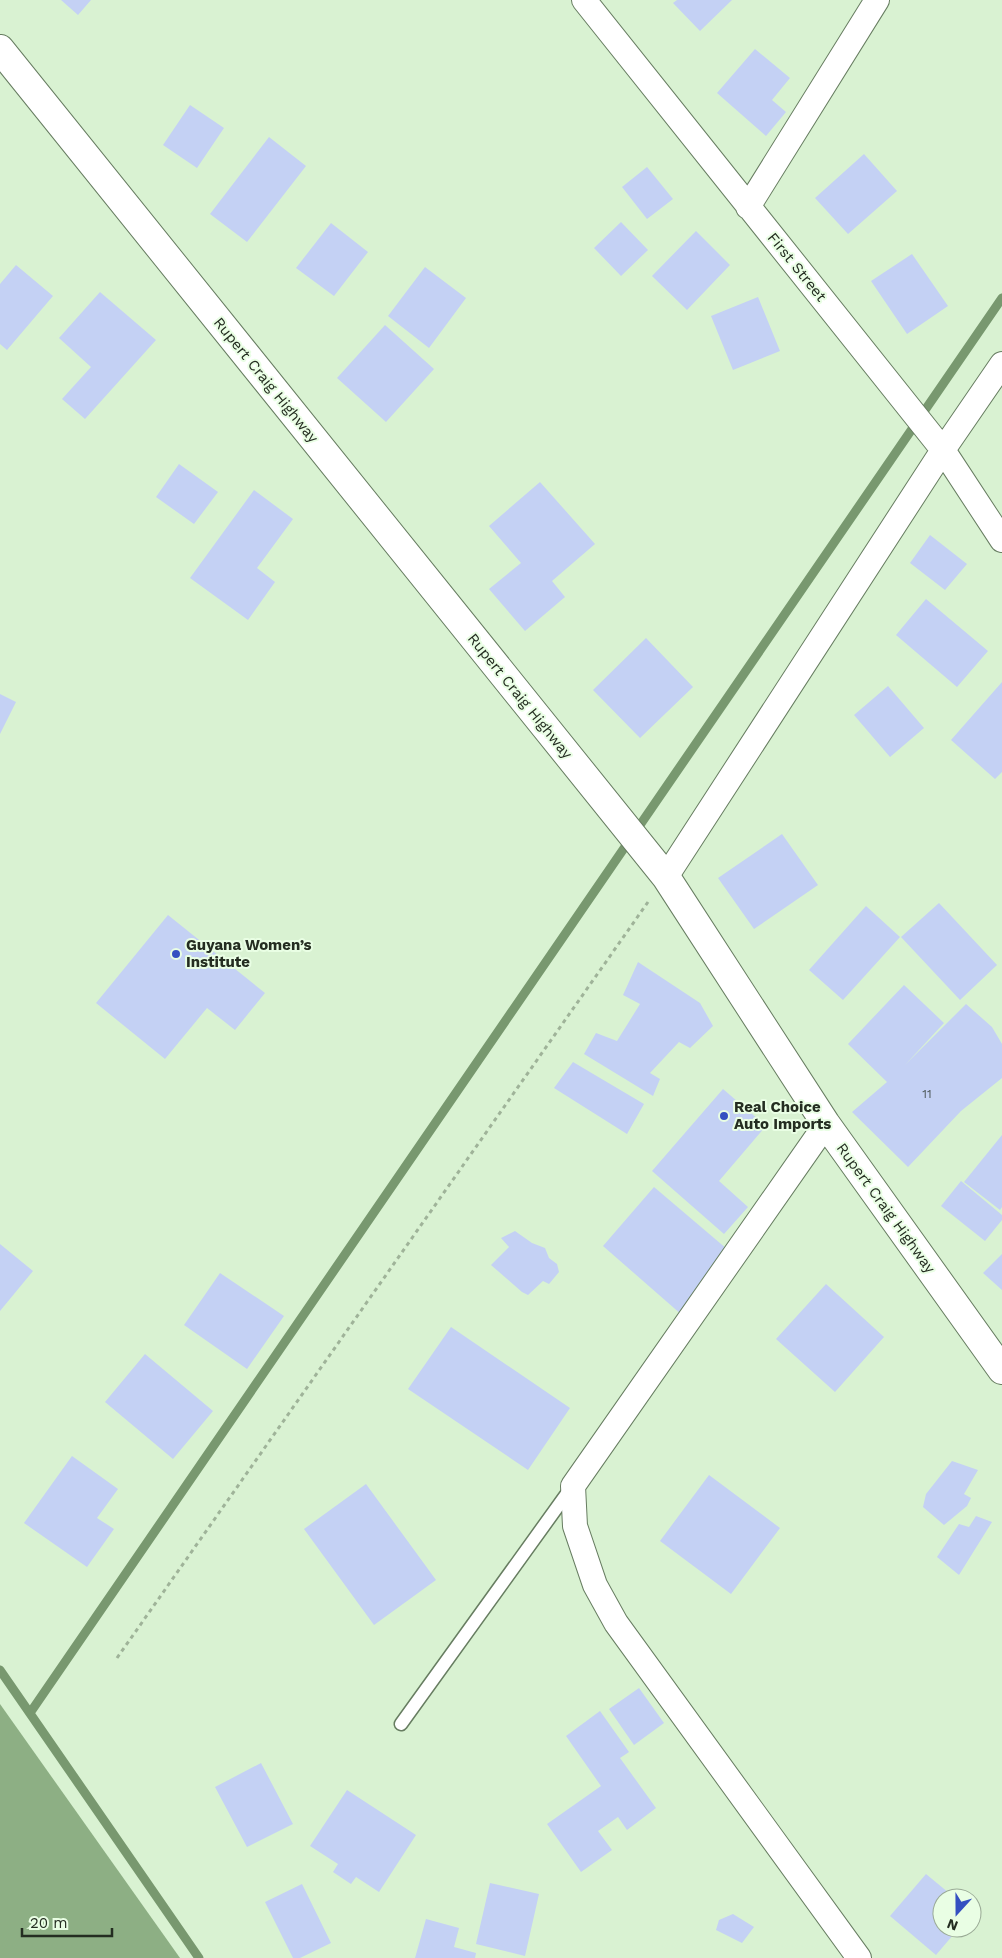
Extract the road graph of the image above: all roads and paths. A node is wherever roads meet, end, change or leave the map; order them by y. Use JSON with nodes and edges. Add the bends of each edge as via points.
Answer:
{"nodes":[{"id":1,"x":584,"y":0,"type":"edge"},
{"id":2,"x":877,"y":0,"type":"edge"},
{"id":3,"x":0,"y":48,"type":"edge"},
{"id":4,"x":748,"y":207,"type":"junction"},
{"id":5,"x":1002,"y":364,"type":"edge"},
{"id":6,"x":943,"y":450,"type":"junction"},
{"id":7,"x":1002,"y":540,"type":"edge"},
{"id":8,"x":666,"y":877,"type":"junction"},
{"id":9,"x":826,"y":1124,"type":"junction"},
{"id":10,"x":1002,"y":1370,"type":"edge"},
{"id":11,"x":573,"y":1486,"type":"junction"},
{"id":12,"x":117,"y":1658,"type":"dead end"},
{"id":13,"x":401,"y":1724,"type":"dead end"},
{"id":14,"x":859,"y":1958,"type":"edge"}],
"edges":[{"from":1,"to":4,"type":"street","name":"First Street"},
{"from":2,"to":4,"type":"street"},
{"from":3,"to":8,"type":"main road","name":"Rupert Craig Highway"},
{"from":4,"to":6,"type":"street","name":"First Street"},
{"from":5,"to":6,"type":"street"},
{"from":6,"to":7,"type":"street","name":"First Street"},
{"from":6,"to":8,"type":"street"},
{"from":8,"to":9,"type":"main road","name":"Rupert Craig Highway"},
{"from":8,"to":12,"type":"path"},
{"from":9,"to":10,"type":"main road","name":"Rupert Craig Highway"},
{"from":9,"to":11,"type":"street"},
{"from":11,"to":13,"type":"lane"},
{"from":11,"to":14,"type":"street","via":[[575,1526],[595,1585],[616,1623]]}]}
